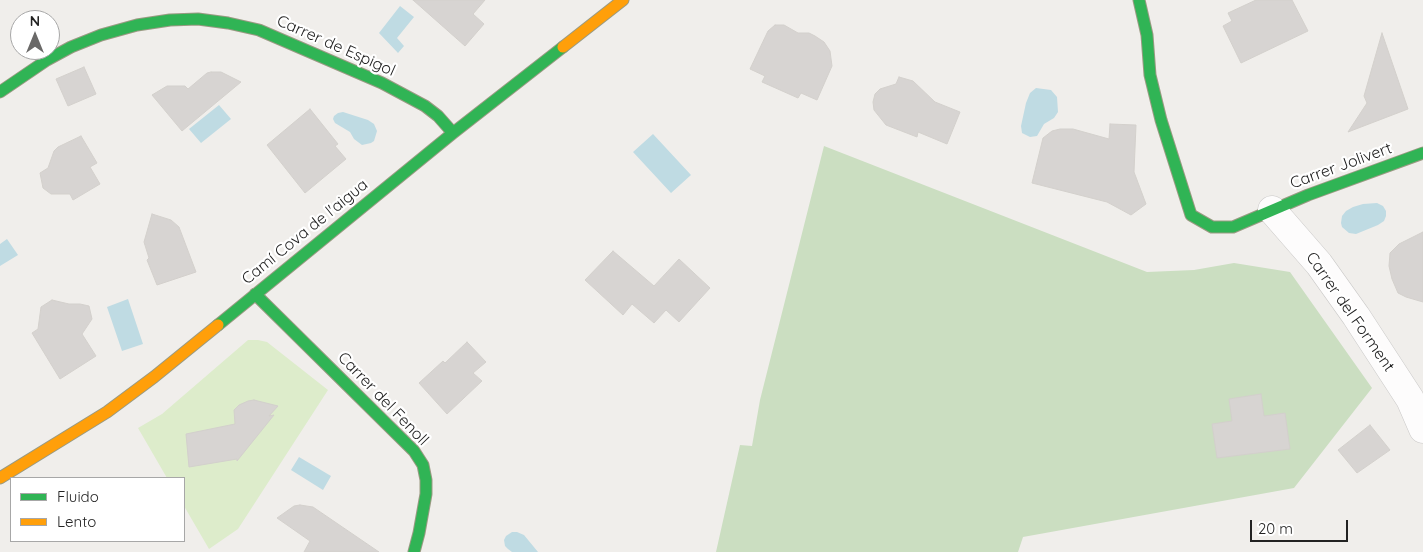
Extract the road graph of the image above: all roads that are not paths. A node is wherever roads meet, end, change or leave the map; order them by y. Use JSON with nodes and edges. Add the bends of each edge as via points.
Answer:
{"nodes":[{"id":1,"x":623,"y":0,"type":"edge"},
{"id":2,"x":1139,"y":0,"type":"edge"},
{"id":3,"x":0,"y":92,"type":"edge"},
{"id":4,"x":453,"y":133,"type":"junction"},
{"id":5,"x":1423,"y":153,"type":"edge"},
{"id":6,"x":1272,"y":210,"type":"junction"},
{"id":7,"x":255,"y":294,"type":"junction"},
{"id":8,"x":1423,"y":429,"type":"edge"},
{"id":9,"x":0,"y":478,"type":"edge"},
{"id":10,"x":414,"y":552,"type":"edge"}],
"edges":[{"from":1,"to":4,"type":"street","name":"Camí Cova de l'aigua"},
{"from":2,"to":6,"type":"street","via":[[1160,120],[1191,215],[1212,227],[1233,227]]},
{"from":3,"to":4,"type":"street","name":"Carrer de Espigol","via":[[47,60],[101,35],[137,25],[198,19],[259,30],[335,62],[425,106]]},
{"from":4,"to":7,"type":"street","name":"Camí Cova de l'aigua"},
{"from":5,"to":6,"type":"street","name":"Carrer Jolivert"},
{"from":6,"to":8,"type":"street","name":"Carrer del Forment","via":[[1319,264],[1356,316],[1410,399]]},
{"from":7,"to":9,"type":"street","name":"Camí Cova de l'aigua","via":[[107,412]]},
{"from":7,"to":10,"type":"street","name":"Carrer del Fenoll","via":[[414,451],[423,466],[426,494]]}]}
